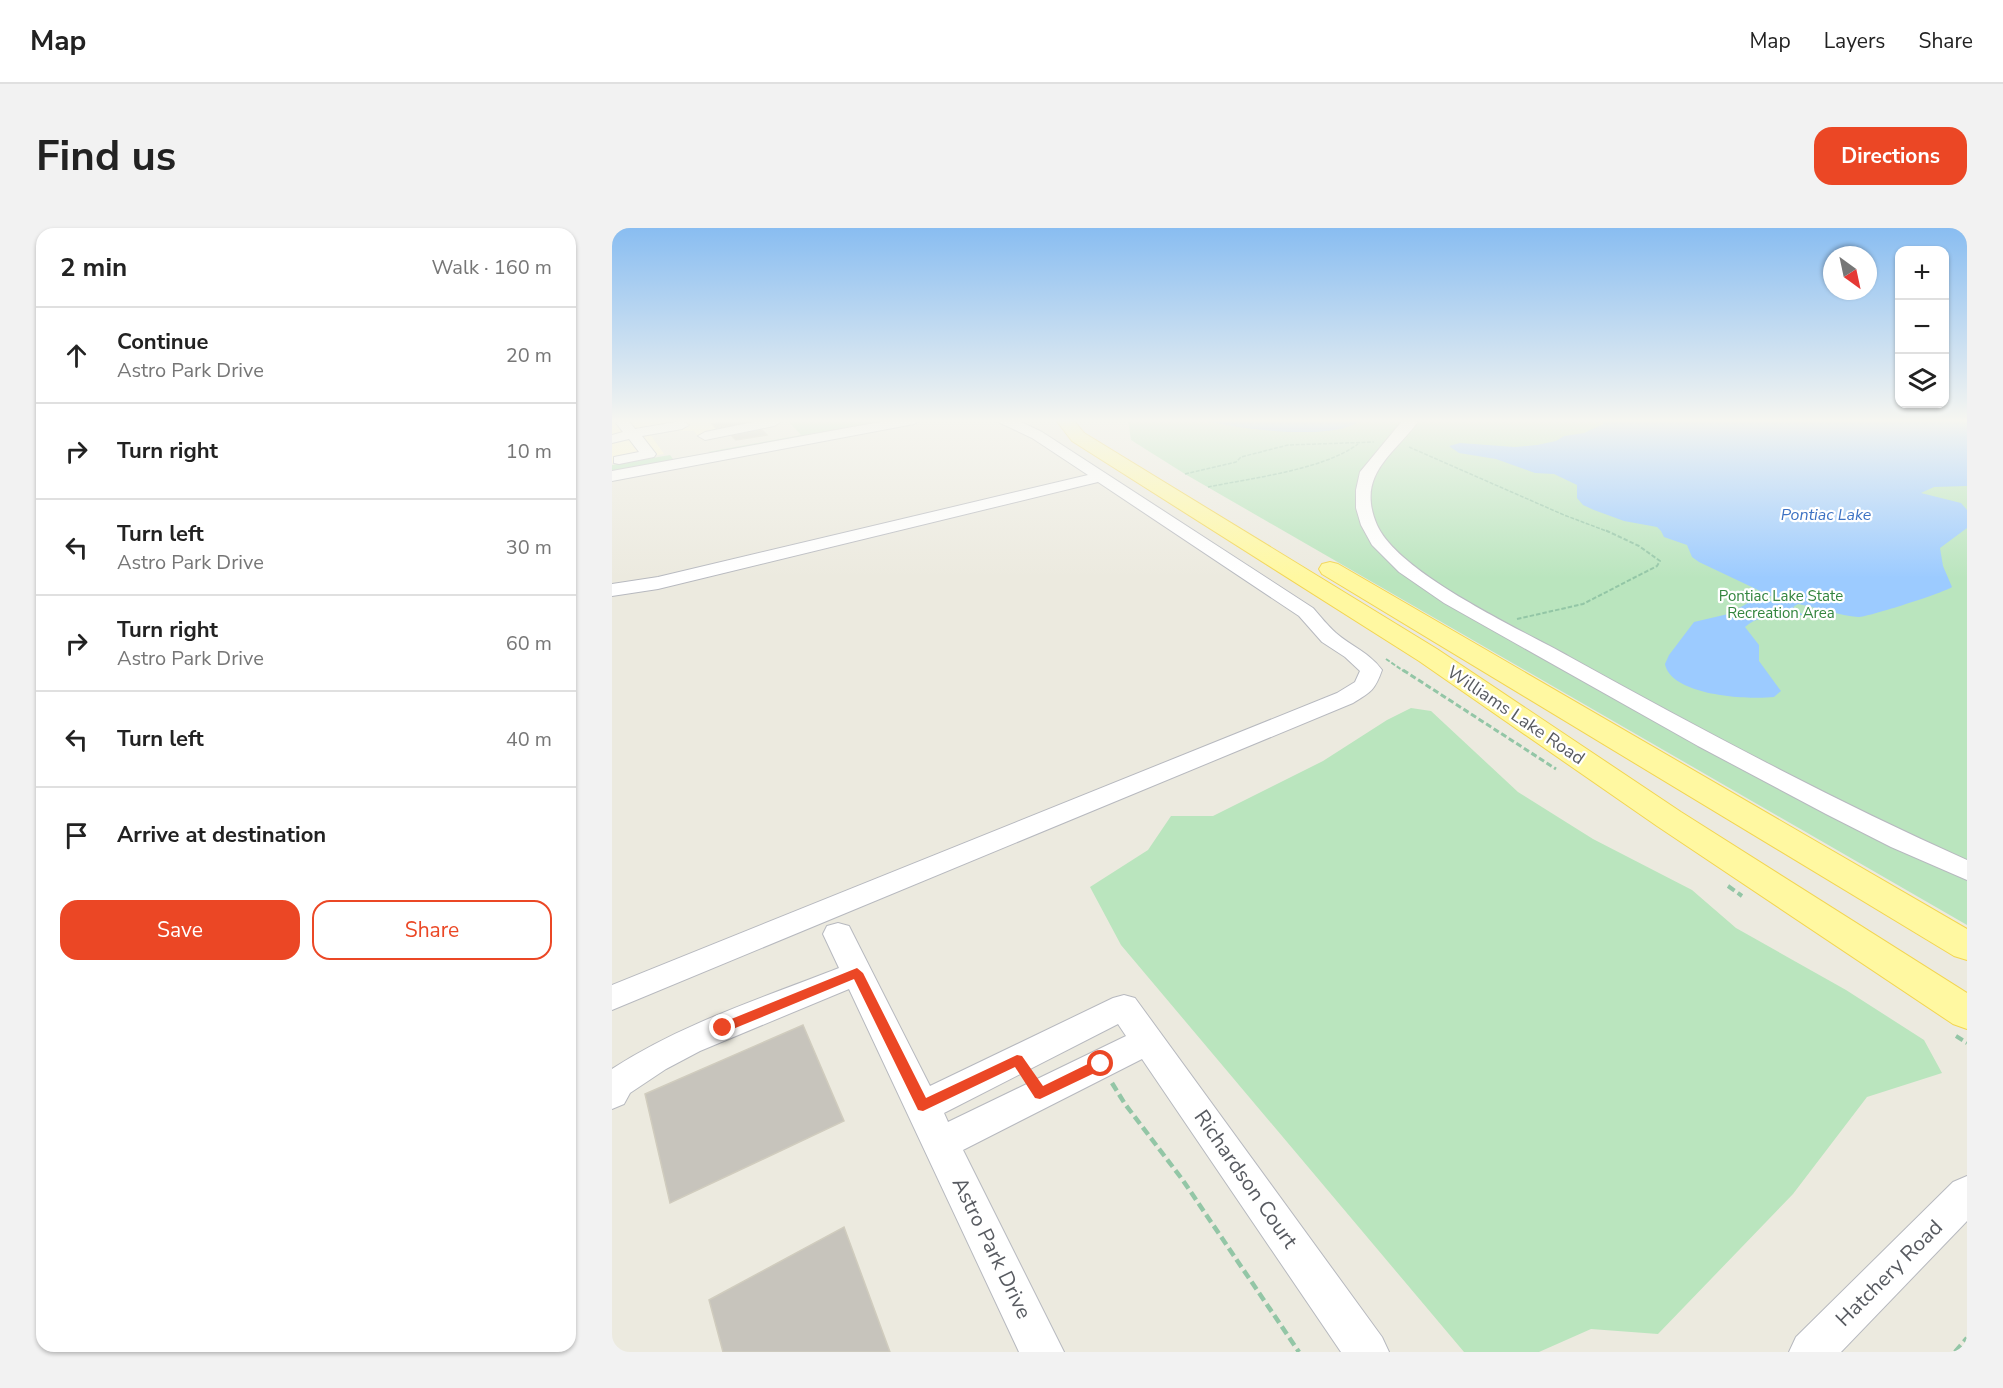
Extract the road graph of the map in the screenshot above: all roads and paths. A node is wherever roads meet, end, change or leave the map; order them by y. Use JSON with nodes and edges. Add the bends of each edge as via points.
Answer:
{"nodes":[{"id":1,"x":1094,"y":472,"type":"edge"},
{"id":2,"x":1134,"y":472,"type":"edge"},
{"id":3,"x":1166,"y":472,"type":"edge"},
{"id":4,"x":1192,"y":472,"type":"edge"},
{"id":5,"x":1271,"y":472,"type":"edge"},
{"id":6,"x":1368,"y":472,"type":"edge"},
{"id":7,"x":1469,"y":472,"type":"edge"},
{"id":8,"x":1185,"y":474,"type":"dead end"},
{"id":9,"x":1101,"y":477,"type":"junction"},
{"id":10,"x":1208,"y":487,"type":"dead end"},
{"id":11,"x":612,"y":590,"type":"edge"},
{"id":12,"x":1503,"y":628,"type":"junction"},
{"id":13,"x":1382,"y":657,"type":"dead end"},
{"id":14,"x":1561,"y":772,"type":"dead end"},
{"id":15,"x":1967,"y":871,"type":"edge"},
{"id":16,"x":1727,"y":872,"type":"junction"},
{"id":17,"x":1751,"y":902,"type":"dead end"},
{"id":18,"x":838,"y":934,"type":"dead end"},
{"id":19,"x":1967,"y":946,"type":"edge"},
{"id":20,"x":1967,"y":961,"type":"edge"},
{"id":21,"x":857,"y":973,"type":"junction"},
{"id":22,"x":612,"y":998,"type":"edge"},
{"id":23,"x":1957,"y":1022,"type":"edge"},
{"id":24,"x":1149,"y":1040,"type":"junction"},
{"id":25,"x":1967,"y":1044,"type":"edge"},
{"id":26,"x":1017,"y":1060,"type":"junction"},
{"id":27,"x":1101,"y":1064,"type":"junction"},
{"id":28,"x":612,"y":1094,"type":"edge"},
{"id":29,"x":1040,"y":1094,"type":"junction"},
{"id":30,"x":923,"y":1106,"type":"junction"},
{"id":31,"x":941,"y":1143,"type":"junction"},
{"id":32,"x":1967,"y":1194,"type":"edge"},
{"id":33,"x":1967,"y":1338,"type":"edge"},
{"id":34,"x":1042,"y":1352,"type":"edge"},
{"id":35,"x":1299,"y":1352,"type":"edge"},
{"id":36,"x":1367,"y":1352,"type":"edge"},
{"id":37,"x":1810,"y":1352,"type":"edge"},
{"id":38,"x":1955,"y":1352,"type":"edge"}],
"edges":[{"from":1,"to":9,"type":"street"},
{"from":2,"to":16,"type":"main road","name":"Williams Lake Road","via":[[1428,655]]},
{"from":3,"to":19,"type":"main road","name":"Williams Lake Road"},
{"from":4,"to":8,"type":"path"},
{"from":5,"to":10,"type":"path"},
{"from":6,"to":12,"type":"street","via":[[1362,499],[1371,529],[1380,543],[1410,572]]},
{"from":7,"to":12,"type":"path","via":[[1625,539],[1660,561],[1573,608],[1524,615]]},
{"from":9,"to":11,"type":"street","via":[[670,580]]},
{"from":9,"to":22,"type":"street","via":[[1306,612],[1329,638],[1371,670],[1365,686],[1344,698]]},
{"from":12,"to":15,"type":"street","via":[[1815,800]]},
{"from":13,"to":14,"type":"path"},
{"from":16,"to":17,"type":"path"},
{"from":16,"to":20,"type":"main road","via":[[1713,831],[1730,825],[1744,828]]},
{"from":16,"to":23,"type":"main road","name":"Williams Lake Road"},
{"from":18,"to":21,"type":"street","name":"Astro Park Drive"},
{"from":21,"to":28,"type":"street","via":[[688,1042],[618,1083]]},
{"from":21,"to":30,"type":"street","name":"Astro Park Drive"},
{"from":23,"to":25,"type":"path"},
{"from":24,"to":26,"type":"street","name":"Richardson Court","via":[[1124,1007]]},
{"from":24,"to":27,"type":"street"},
{"from":24,"to":36,"type":"street","name":"Richardson Court"},
{"from":26,"to":29,"type":"street"},
{"from":26,"to":30,"type":"street"},
{"from":27,"to":29,"type":"street"},
{"from":27,"to":35,"type":"path"},
{"from":29,"to":31,"type":"street"},
{"from":30,"to":31,"type":"street","name":"Astro Park Drive"},
{"from":31,"to":34,"type":"street","name":"Astro Park Drive"},
{"from":32,"to":37,"type":"street","name":"Hatchery Road"},
{"from":33,"to":38,"type":"path"}]}
